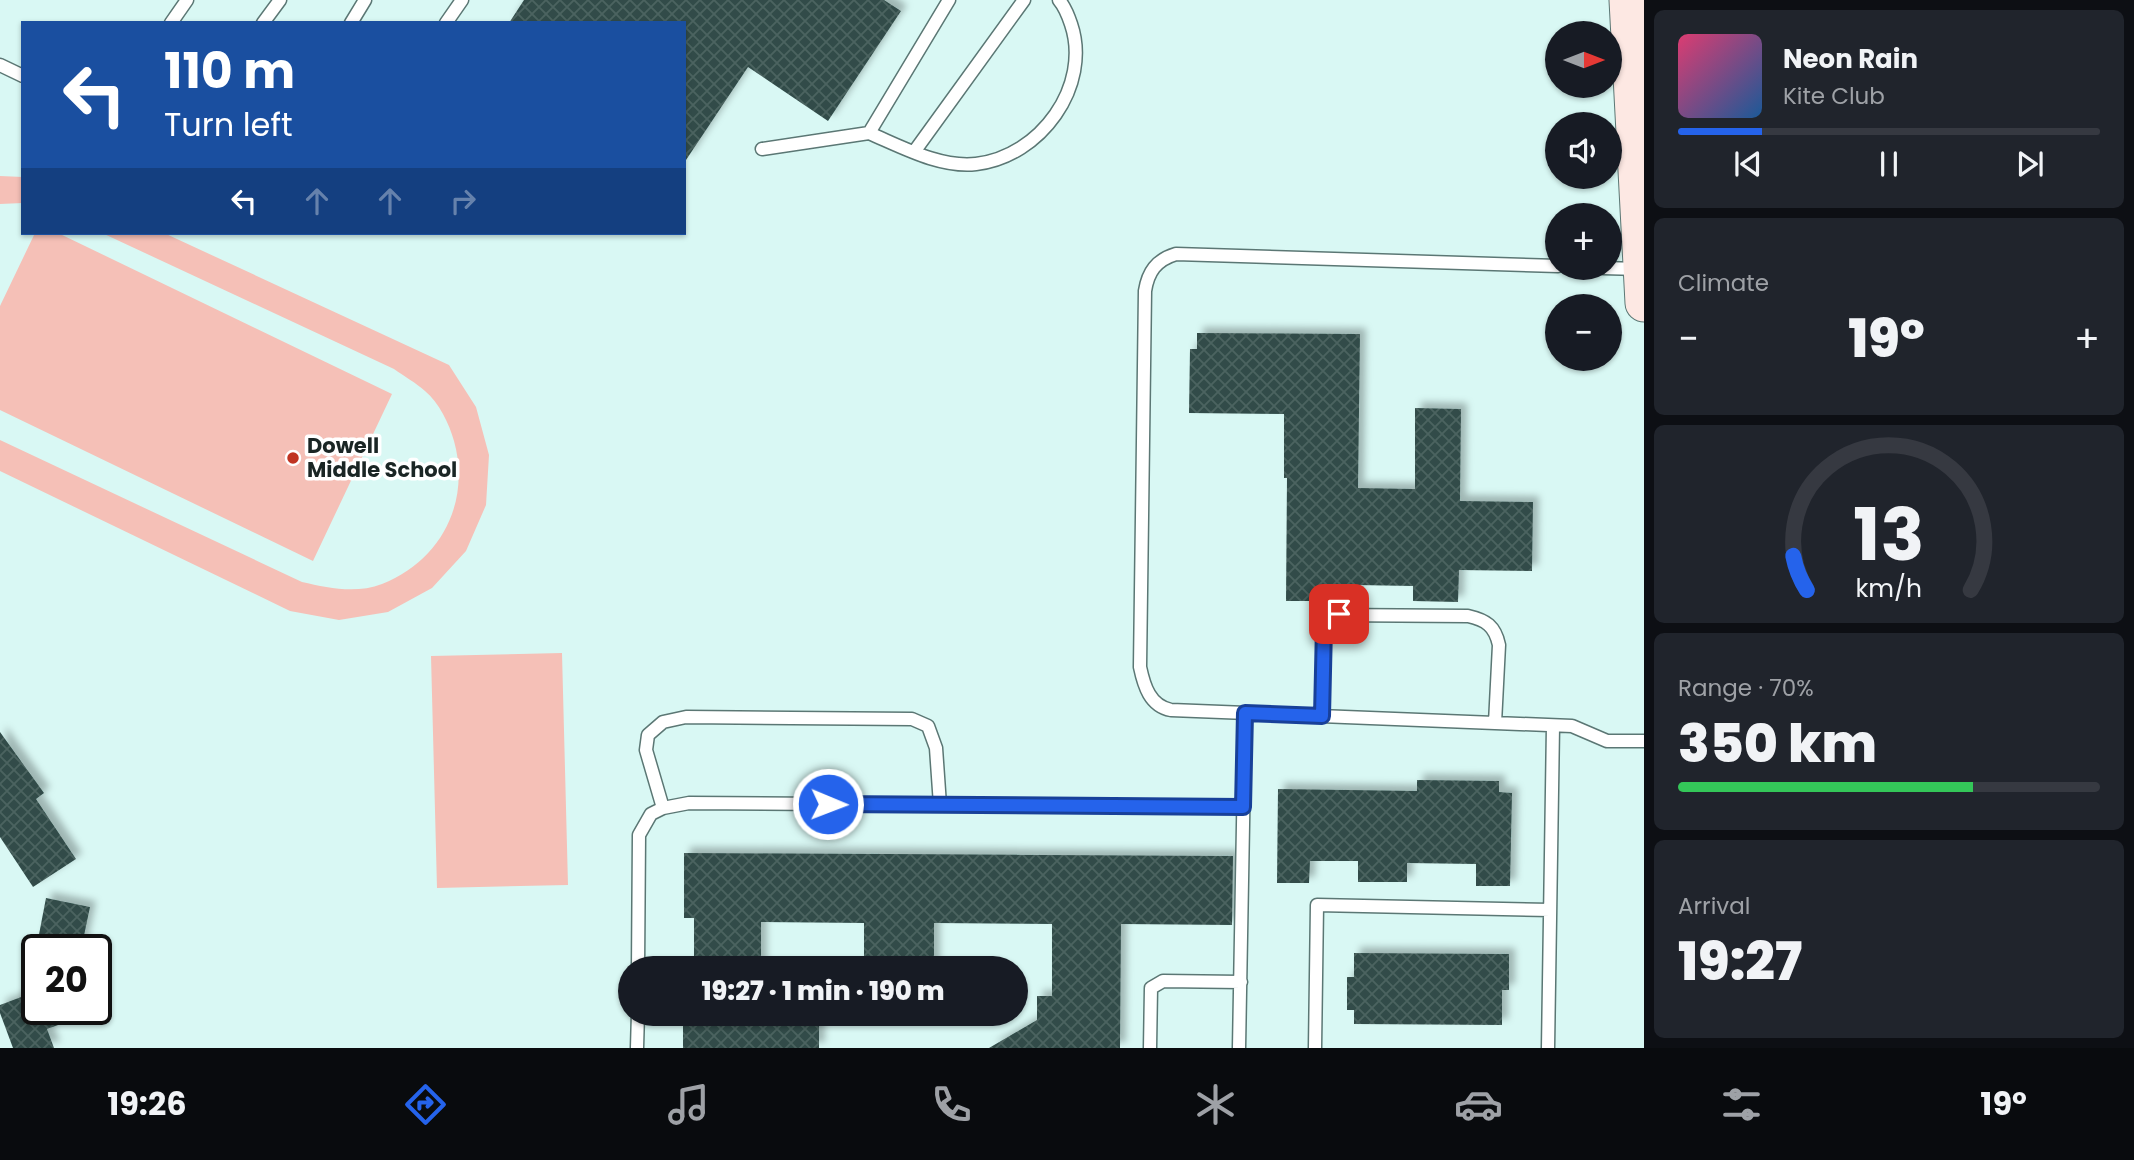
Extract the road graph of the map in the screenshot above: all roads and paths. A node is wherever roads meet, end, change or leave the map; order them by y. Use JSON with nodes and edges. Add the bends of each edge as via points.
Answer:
{"nodes":[{"id":1,"x":187,"y":0,"type":"edge"},
{"id":2,"x":279,"y":0,"type":"edge"},
{"id":3,"x":365,"y":0,"type":"edge"},
{"id":4,"x":462,"y":0,"type":"edge"},
{"id":5,"x":949,"y":0,"type":"edge"},
{"id":6,"x":1024,"y":0,"type":"edge"},
{"id":7,"x":1059,"y":0,"type":"edge"},
{"id":8,"x":1628,"y":0,"type":"edge"},
{"id":9,"x":172,"y":21,"type":"edge"},
{"id":10,"x":264,"y":21,"type":"edge"},
{"id":11,"x":352,"y":21,"type":"edge"},
{"id":12,"x":447,"y":21,"type":"edge"},
{"id":13,"x":0,"y":65,"type":"edge"},
{"id":14,"x":21,"y":75,"type":"edge"},
{"id":15,"x":869,"y":133,"type":"junction"},
{"id":16,"x":762,"y":149,"type":"dead end"},
{"id":17,"x":914,"y":152,"type":"junction"},
{"id":18,"x":1545,"y":266,"type":"edge"},
{"id":19,"x":1622,"y":277,"type":"edge"},
{"id":20,"x":1643,"y":286,"type":"edge"},
{"id":21,"x":1245,"y":713,"type":"junction"},
{"id":22,"x":1322,"y":716,"type":"junction"},
{"id":23,"x":1496,"y":723,"type":"junction"},
{"id":24,"x":1553,"y":726,"type":"junction"},
{"id":25,"x":1644,"y":741,"type":"edge"},
{"id":26,"x":940,"y":804,"type":"junction"},
{"id":27,"x":1243,"y":807,"type":"junction"},
{"id":28,"x":663,"y":808,"type":"junction"},
{"id":29,"x":1550,"y":910,"type":"junction"},
{"id":30,"x":638,"y":956,"type":"edge"},
{"id":31,"x":1241,"y":982,"type":"junction"},
{"id":32,"x":638,"y":1026,"type":"edge"},
{"id":33,"x":637,"y":1048,"type":"edge"},
{"id":34,"x":1150,"y":1048,"type":"edge"},
{"id":35,"x":1240,"y":1048,"type":"edge"},
{"id":36,"x":1315,"y":1048,"type":"edge"},
{"id":37,"x":1548,"y":1048,"type":"edge"}],
"edges":[{"from":1,"to":9,"type":"lane"},
{"from":2,"to":10,"type":"lane"},
{"from":3,"to":11,"type":"lane"},
{"from":4,"to":12,"type":"lane"},
{"from":5,"to":15,"type":"lane"},
{"from":6,"to":17,"type":"lane"},
{"from":7,"to":17,"type":"lane","via":[[1072,29],[1076,60],[1068,95],[1036,138],[1010,155],[978,164]]},
{"from":8,"to":20,"type":"main road"},
{"from":13,"to":14,"type":"lane"},
{"from":15,"to":16,"type":"lane"},
{"from":15,"to":17,"type":"lane"},
{"from":18,"to":21,"type":"lane","via":[[1176,254],[1164,257],[1151,271],[1145,291],[1140,667],[1144,685],[1164,709]]},
{"from":19,"to":20,"type":"lane"},
{"from":21,"to":22,"type":"lane"},
{"from":21,"to":27,"type":"lane"},
{"from":22,"to":23,"type":"lane"},
{"from":22,"to":23,"type":"lane","via":[[1324,626],[1331,615],[1468,616],[1487,621],[1496,633]]},
{"from":23,"to":24,"type":"lane"},
{"from":24,"to":25,"type":"lane","via":[[1572,726],[1607,741]]},
{"from":24,"to":29,"type":"lane"},
{"from":26,"to":27,"type":"lane"},
{"from":26,"to":28,"type":"lane","via":[[689,803]]},
{"from":26,"to":28,"type":"lane","via":[[936,748],[928,726],[912,719],[685,717],[663,722],[648,735],[646,750]]},
{"from":27,"to":31,"type":"lane"},
{"from":28,"to":30,"type":"lane","via":[[651,814],[639,835]]},
{"from":29,"to":36,"type":"lane","via":[[1317,905]]},
{"from":29,"to":37,"type":"lane"},
{"from":31,"to":34,"type":"lane","via":[[1163,981],[1151,988]]},
{"from":31,"to":35,"type":"lane"},
{"from":32,"to":33,"type":"lane"}]}
